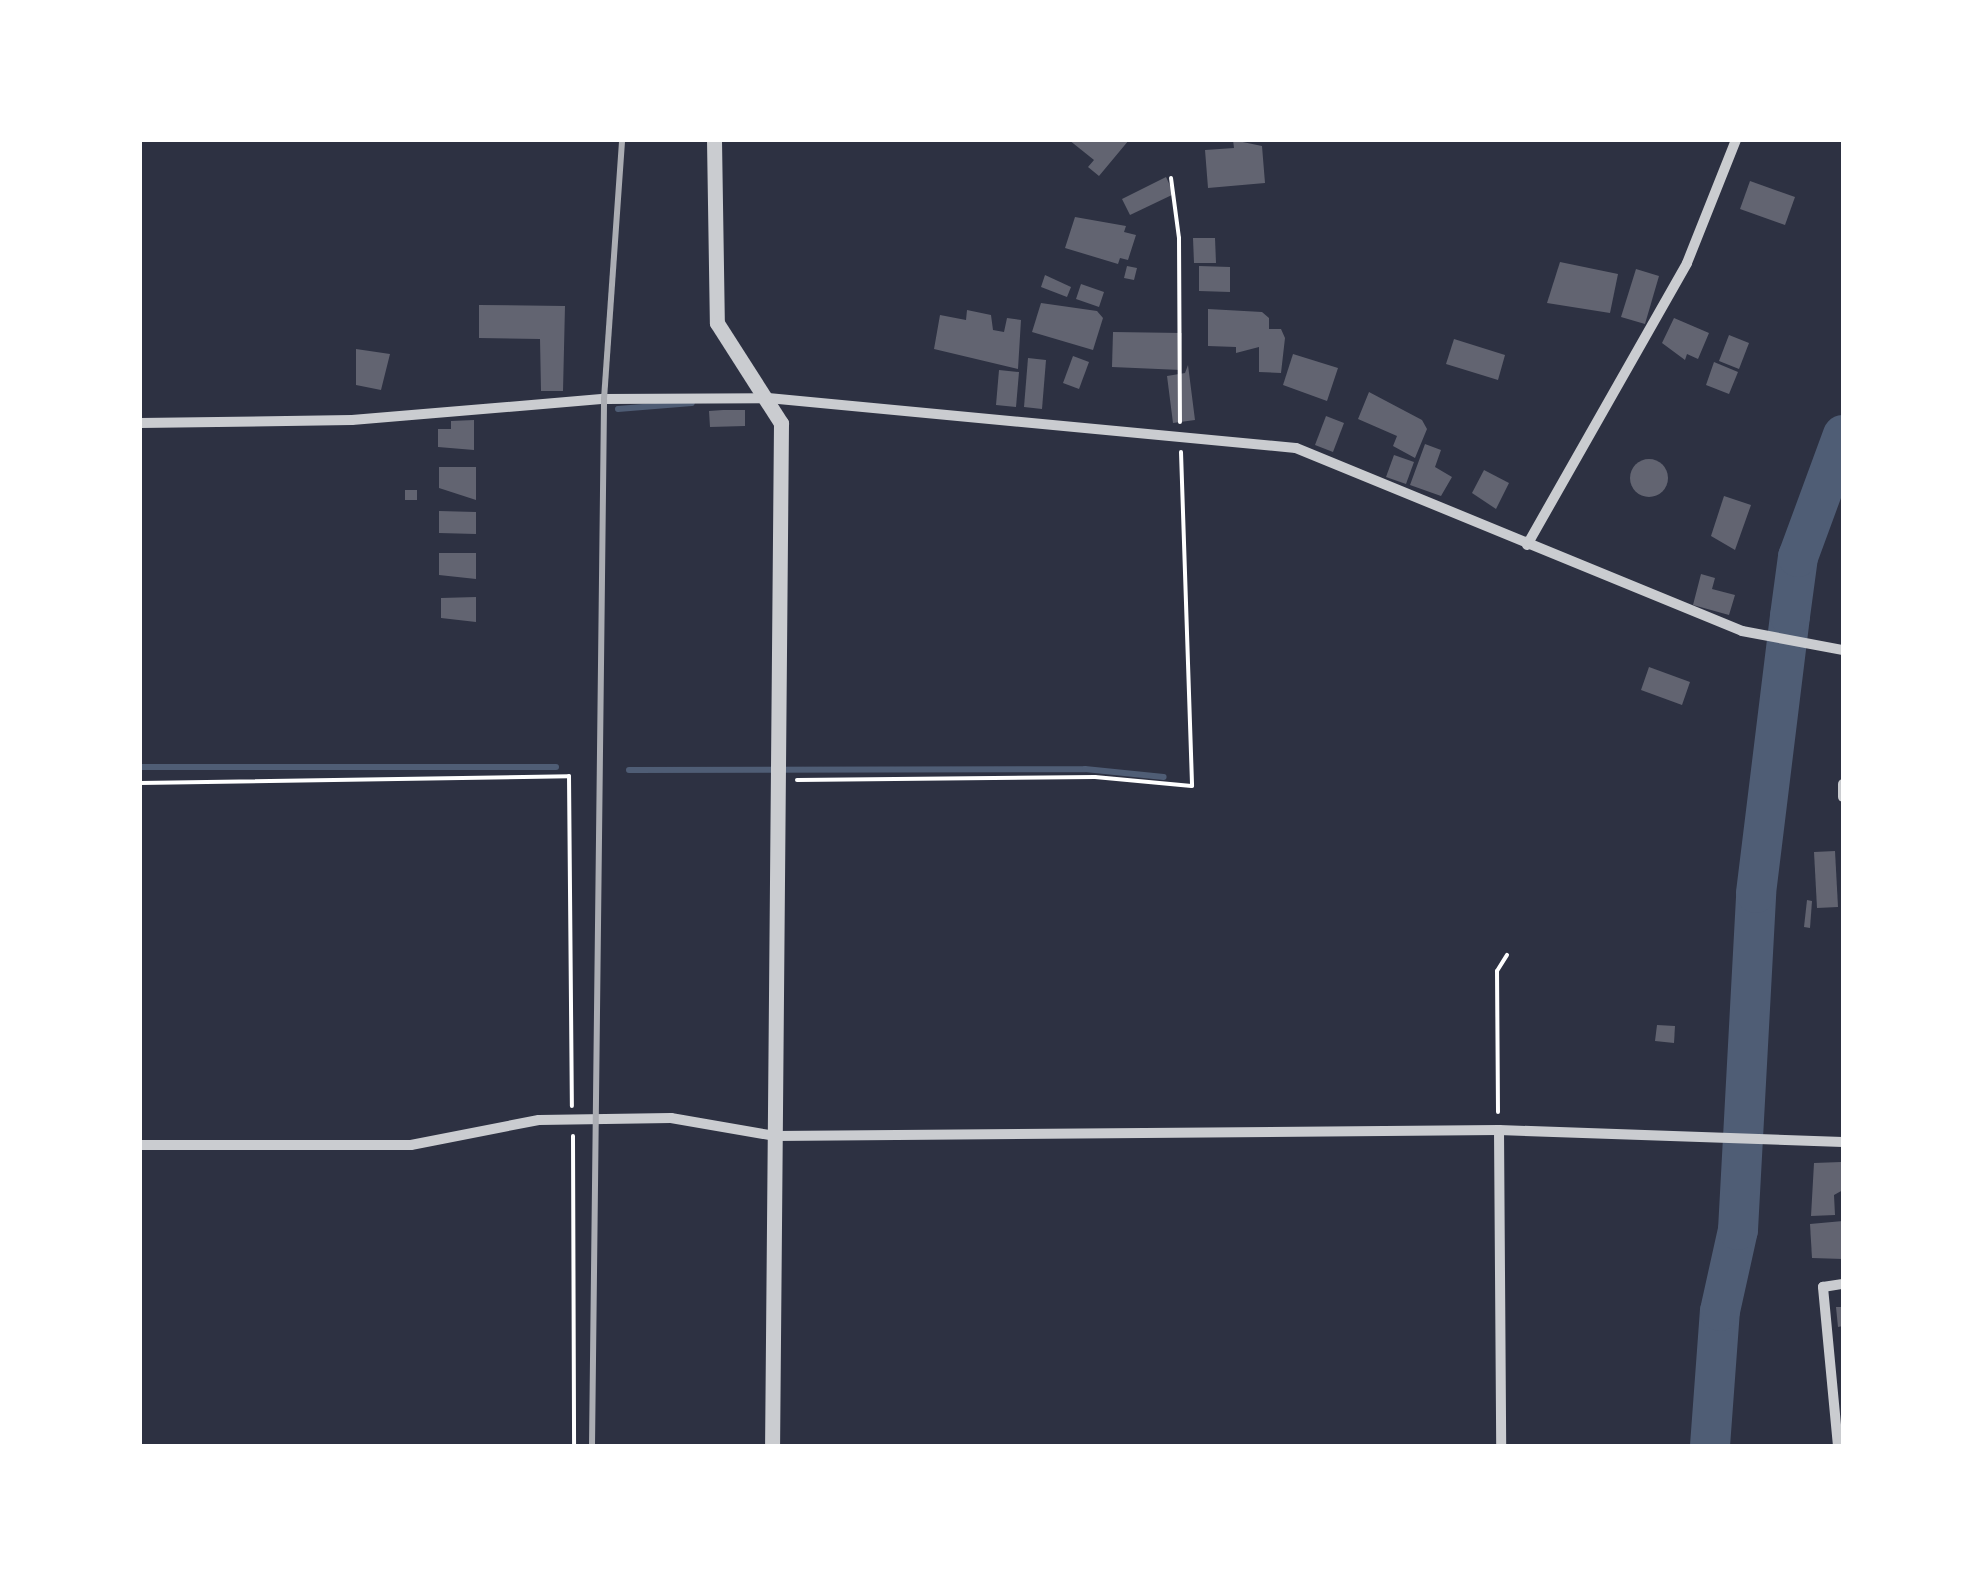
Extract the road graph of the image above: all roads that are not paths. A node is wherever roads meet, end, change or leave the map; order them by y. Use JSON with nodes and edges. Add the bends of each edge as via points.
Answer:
{"nodes":[{"id":1,"x":714,"y":140,"type":"edge"},
{"id":2,"x":1736,"y":140,"type":"edge"},
{"id":3,"x":768,"y":398,"type":"junction"},
{"id":4,"x":140,"y":424,"type":"edge"},
{"id":5,"x":1528,"y":544,"type":"junction"},
{"id":6,"x":1843,"y":650,"type":"edge"},
{"id":7,"x":1498,"y":1130,"type":"junction"},
{"id":8,"x":775,"y":1136,"type":"junction"},
{"id":9,"x":1843,"y":1142,"type":"edge"},
{"id":10,"x":140,"y":1145,"type":"edge"},
{"id":11,"x":1843,"y":1284,"type":"edge"},
{"id":12,"x":1840,"y":1425,"type":"edge"},
{"id":13,"x":772,"y":1446,"type":"edge"},
{"id":14,"x":1501,"y":1446,"type":"edge"},
{"id":15,"x":1838,"y":1446,"type":"edge"}],
"edges":[{"from":1,"to":3,"type":"street","via":[[717,323]]},
{"from":2,"to":5,"type":"street","via":[[1686,263]]},
{"from":3,"to":4,"type":"street","via":[[604,399],[352,420]]},
{"from":3,"to":5,"type":"street","via":[[1296,448]]},
{"from":3,"to":8,"type":"street","via":[[781,423]]},
{"from":5,"to":6,"type":"street","via":[[1742,632]]},
{"from":7,"to":8,"type":"street"},
{"from":7,"to":9,"type":"street"},
{"from":7,"to":14,"type":"street"},
{"from":8,"to":10,"type":"street","via":[[671,1118],[572,1120],[411,1145]]},
{"from":8,"to":13,"type":"street"},
{"from":11,"to":12,"type":"street","via":[[1823,1286]]},
{"from":12,"to":15,"type":"street"}]}
